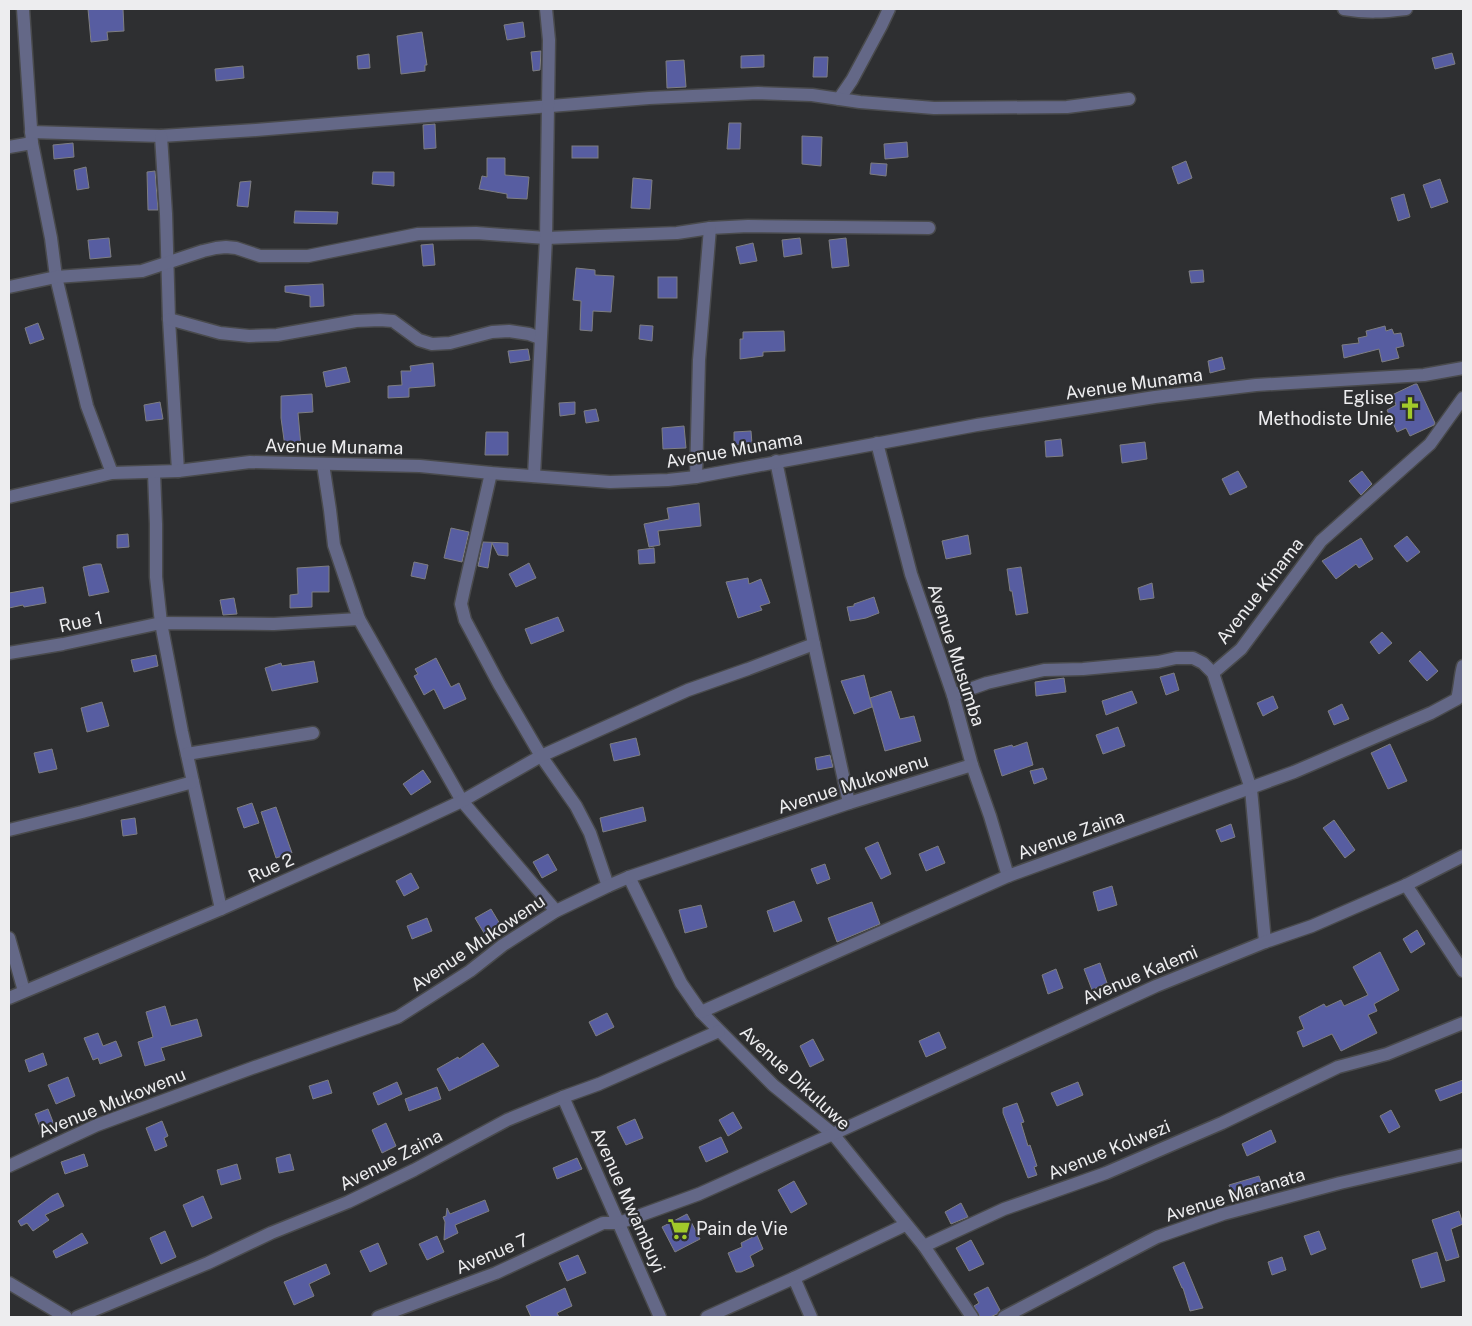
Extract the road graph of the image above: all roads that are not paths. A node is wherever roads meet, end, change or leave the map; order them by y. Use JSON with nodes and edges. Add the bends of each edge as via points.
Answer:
{"nodes":[{"id":1,"x":23,"y":9,"type":"edge"},
{"id":2,"x":546,"y":9,"type":"edge"},
{"id":3,"x":889,"y":9,"type":"edge"},
{"id":4,"x":1344,"y":9,"type":"edge"},
{"id":5,"x":1406,"y":9,"type":"edge"},
{"id":6,"x":839,"y":99,"type":"junction"},
{"id":7,"x":1129,"y":99,"type":"dead end"},
{"id":8,"x":549,"y":106,"type":"junction"},
{"id":9,"x":162,"y":136,"type":"junction"},
{"id":10,"x":32,"y":137,"type":"junction"},
{"id":11,"x":9,"y":147,"type":"edge"},
{"id":12,"x":710,"y":228,"type":"junction"},
{"id":13,"x":929,"y":228,"type":"dead end"},
{"id":14,"x":546,"y":238,"type":"junction"},
{"id":15,"x":167,"y":264,"type":"junction"},
{"id":16,"x":56,"y":278,"type":"junction"},
{"id":17,"x":9,"y":287,"type":"edge"},
{"id":18,"x":169,"y":319,"type":"junction"},
{"id":19,"x":540,"y":338,"type":"junction"},
{"id":20,"x":1463,"y":368,"type":"edge"},
{"id":21,"x":1463,"y":398,"type":"edge"},
{"id":22,"x":877,"y":443,"type":"junction"},
{"id":23,"x":776,"y":461,"type":"junction"},
{"id":24,"x":323,"y":464,"type":"junction"},
{"id":25,"x":178,"y":471,"type":"junction"},
{"id":26,"x":154,"y":473,"type":"junction"},
{"id":27,"x":491,"y":473,"type":"junction"},
{"id":28,"x":112,"y":474,"type":"junction"},
{"id":29,"x":534,"y":476,"type":"junction"},
{"id":30,"x":696,"y":477,"type":"junction"},
{"id":31,"x":9,"y":497,"type":"edge"},
{"id":32,"x":360,"y":619,"type":"junction"},
{"id":33,"x":161,"y":623,"type":"junction"},
{"id":34,"x":814,"y":644,"type":"junction"},
{"id":35,"x":9,"y":652,"type":"edge"},
{"id":36,"x":1463,"y":666,"type":"edge"},
{"id":37,"x":1213,"y":673,"type":"junction"},
{"id":38,"x":953,"y":695,"type":"junction"},
{"id":39,"x":313,"y":733,"type":"dead end"},
{"id":40,"x":187,"y":754,"type":"junction"},
{"id":41,"x":541,"y":756,"type":"junction"},
{"id":42,"x":972,"y":765,"type":"junction"},
{"id":43,"x":193,"y":782,"type":"junction"},
{"id":44,"x":1251,"y":788,"type":"junction"},
{"id":45,"x":462,"y":801,"type":"junction"},
{"id":46,"x":849,"y":803,"type":"junction"},
{"id":47,"x":9,"y":830,"type":"edge"},
{"id":48,"x":1463,"y":856,"type":"edge"},
{"id":49,"x":1008,"y":876,"type":"junction"},
{"id":50,"x":629,"y":878,"type":"junction"},
{"id":51,"x":1406,"y":885,"type":"junction"},
{"id":52,"x":608,"y":886,"type":"junction"},
{"id":53,"x":221,"y":909,"type":"junction"},
{"id":54,"x":556,"y":911,"type":"junction"},
{"id":55,"x":9,"y":938,"type":"edge"},
{"id":56,"x":1265,"y":942,"type":"junction"},
{"id":57,"x":1463,"y":971,"type":"edge"},
{"id":58,"x":24,"y":992,"type":"junction"},
{"id":59,"x":9,"y":998,"type":"edge"},
{"id":60,"x":701,"y":1012,"type":"junction"},
{"id":61,"x":1463,"y":1023,"type":"edge"},
{"id":62,"x":719,"y":1031,"type":"junction"},
{"id":63,"x":563,"y":1097,"type":"junction"},
{"id":64,"x":833,"y":1134,"type":"junction"},
{"id":65,"x":1463,"y":1155,"type":"edge"},
{"id":66,"x":9,"y":1166,"type":"edge"},
{"id":67,"x":619,"y":1223,"type":"junction"},
{"id":68,"x":905,"y":1225,"type":"junction"},
{"id":69,"x":924,"y":1246,"type":"junction"},
{"id":70,"x":794,"y":1278,"type":"junction"},
{"id":71,"x":9,"y":1283,"type":"edge"},
{"id":72,"x":66,"y":1317,"type":"edge"},
{"id":73,"x":77,"y":1317,"type":"edge"},
{"id":74,"x":378,"y":1317,"type":"edge"},
{"id":75,"x":660,"y":1317,"type":"edge"},
{"id":76,"x":707,"y":1317,"type":"edge"},
{"id":77,"x":811,"y":1317,"type":"edge"},
{"id":78,"x":972,"y":1317,"type":"edge"},
{"id":79,"x":1004,"y":1317,"type":"edge"}],
"edges":[{"from":1,"to":10,"type":"street"},
{"from":2,"to":8,"type":"street"},
{"from":3,"to":6,"type":"street"},
{"from":4,"to":5,"type":"street","via":[[1380,13]]},
{"from":6,"to":7,"type":"street","via":[[934,108],[1067,107]]},
{"from":6,"to":8,"type":"street","via":[[758,93]]},
{"from":8,"to":9,"type":"street"},
{"from":8,"to":14,"type":"street"},
{"from":9,"to":10,"type":"street"},
{"from":9,"to":15,"type":"street"},
{"from":10,"to":11,"type":"street"},
{"from":10,"to":16,"type":"street"},
{"from":12,"to":13,"type":"street"},
{"from":12,"to":14,"type":"street","via":[[677,233]]},
{"from":12,"to":30,"type":"street","via":[[699,360]]},
{"from":14,"to":15,"type":"street","via":[[476,233],[418,234],[308,256],[260,256],[226,247],[203,251]]},
{"from":14,"to":19,"type":"street"},
{"from":15,"to":16,"type":"street","via":[[142,271]]},
{"from":15,"to":18,"type":"street"},
{"from":16,"to":17,"type":"street"},
{"from":16,"to":28,"type":"street","via":[[87,406]]},
{"from":18,"to":19,"type":"street","via":[[220,334],[249,336],[380,320],[393,321],[419,340],[432,344],[450,343],[492,332],[529,334]]},
{"from":18,"to":25,"type":"street"},
{"from":19,"to":29,"type":"street"},
{"from":20,"to":22,"type":"street","name":"Avenue Munama","via":[[1424,375],[1256,385],[1154,397]]},
{"from":21,"to":37,"type":"street","name":"Avenue Kinama","via":[[1430,444],[1321,541],[1241,649]]},
{"from":22,"to":23,"type":"street","name":"Avenue Munama"},
{"from":22,"to":38,"type":"street","name":"Avenue Musumba","via":[[911,574]]},
{"from":23,"to":30,"type":"street","name":"Avenue Munama"},
{"from":23,"to":34,"type":"street"},
{"from":24,"to":25,"type":"street","name":"Avenue Munama","via":[[250,462]]},
{"from":24,"to":27,"type":"street","name":"Avenue Munama","via":[[420,466]]},
{"from":24,"to":32,"type":"street","via":[[334,545]]},
{"from":25,"to":26,"type":"street","name":"Avenue Munama"},
{"from":26,"to":28,"type":"street","name":"Avenue Munama"},
{"from":26,"to":33,"type":"street","via":[[156,577]]},
{"from":27,"to":29,"type":"street","name":"Avenue Munama"},
{"from":27,"to":41,"type":"street","via":[[462,604],[466,620],[495,676]]},
{"from":28,"to":31,"type":"street","name":"Avenue Munama"},
{"from":29,"to":30,"type":"street","name":"Avenue Munama","via":[[610,482]]},
{"from":32,"to":33,"type":"street","name":"Rue 1","via":[[274,624]]},
{"from":32,"to":45,"type":"street"},
{"from":33,"to":35,"type":"street","name":"Rue 1"},
{"from":33,"to":40,"type":"street"},
{"from":34,"to":41,"type":"street","name":"Rue 2","via":[[688,690]]},
{"from":34,"to":46,"type":"street"},
{"from":36,"to":44,"type":"street","name":"Avenue Zaina","via":[[1457,699],[1432,713]]},
{"from":37,"to":38,"type":"street","via":[[1193,658],[1176,658],[1083,670],[1044,670],[987,683]]},
{"from":37,"to":44,"type":"street"},
{"from":38,"to":42,"type":"street","name":"Avenue Musumba"},
{"from":39,"to":40,"type":"street"},
{"from":40,"to":43,"type":"street"},
{"from":41,"to":45,"type":"street","name":"Rue 2"},
{"from":41,"to":52,"type":"street","via":[[576,806]]},
{"from":42,"to":46,"type":"street","name":"Avenue Mukowenu"},
{"from":42,"to":49,"type":"street","name":"Avenue Musumba"},
{"from":43,"to":47,"type":"street"},
{"from":43,"to":53,"type":"street"},
{"from":44,"to":49,"type":"street","name":"Avenue Zaina"},
{"from":44,"to":56,"type":"street"},
{"from":45,"to":53,"type":"street","name":"Rue 2"},
{"from":45,"to":54,"type":"street"},
{"from":46,"to":50,"type":"street","name":"Avenue Mukowenu"},
{"from":48,"to":51,"type":"street","name":"Avenue Kalemi"},
{"from":49,"to":60,"type":"street","name":"Avenue Zaina"},
{"from":50,"to":52,"type":"street","name":"Avenue Mukowenu"},
{"from":50,"to":60,"type":"street","name":"Avenue Dikuluwe","via":[[682,982]]},
{"from":51,"to":56,"type":"street","name":"Avenue Kalemi","via":[[1312,926]]},
{"from":51,"to":57,"type":"street"},
{"from":52,"to":54,"type":"street","name":"Avenue Mukowenu"},
{"from":53,"to":58,"type":"street","name":"Rue 2"},
{"from":54,"to":66,"type":"street","name":"Avenue Mukowenu","via":[[398,1017],[97,1125]]},
{"from":55,"to":58,"type":"street"},
{"from":56,"to":64,"type":"street","name":"Avenue Kalemi","via":[[1148,990]]},
{"from":58,"to":59,"type":"street","name":"Rue 2"},
{"from":60,"to":62,"type":"street","name":"Avenue Dikuluwe"},
{"from":61,"to":69,"type":"street","name":"Avenue Kolwezi","via":[[1388,1054],[1338,1067],[1213,1127],[1106,1173],[1004,1209]]},
{"from":62,"to":63,"type":"street","name":"Avenue Zaina"},
{"from":62,"to":64,"type":"street","name":"Avenue Dikuluwe","via":[[773,1085]]},
{"from":63,"to":67,"type":"street","name":"Avenue Mwambuyi"},
{"from":63,"to":73,"type":"street","name":"Avenue Zaina","via":[[508,1120],[348,1202]]},
{"from":64,"to":67,"type":"street","name":"Avenue Kalemi","via":[[698,1194]]},
{"from":64,"to":68,"type":"street","name":"Avenue Dikuluwe"},
{"from":65,"to":79,"type":"street","name":"Avenue Maranata","via":[[1340,1183],[1215,1217],[1157,1237]]},
{"from":67,"to":74,"type":"street","name":"Avenue 7","via":[[603,1223],[496,1273]]},
{"from":67,"to":75,"type":"street","name":"Avenue Mwambuyi"},
{"from":68,"to":69,"type":"street","name":"Avenue Dikuluwe"},
{"from":68,"to":70,"type":"street"},
{"from":69,"to":78,"type":"street","name":"Avenue Dikuluwe"},
{"from":70,"to":76,"type":"street"},
{"from":70,"to":77,"type":"street"},
{"from":71,"to":72,"type":"street"}]}
